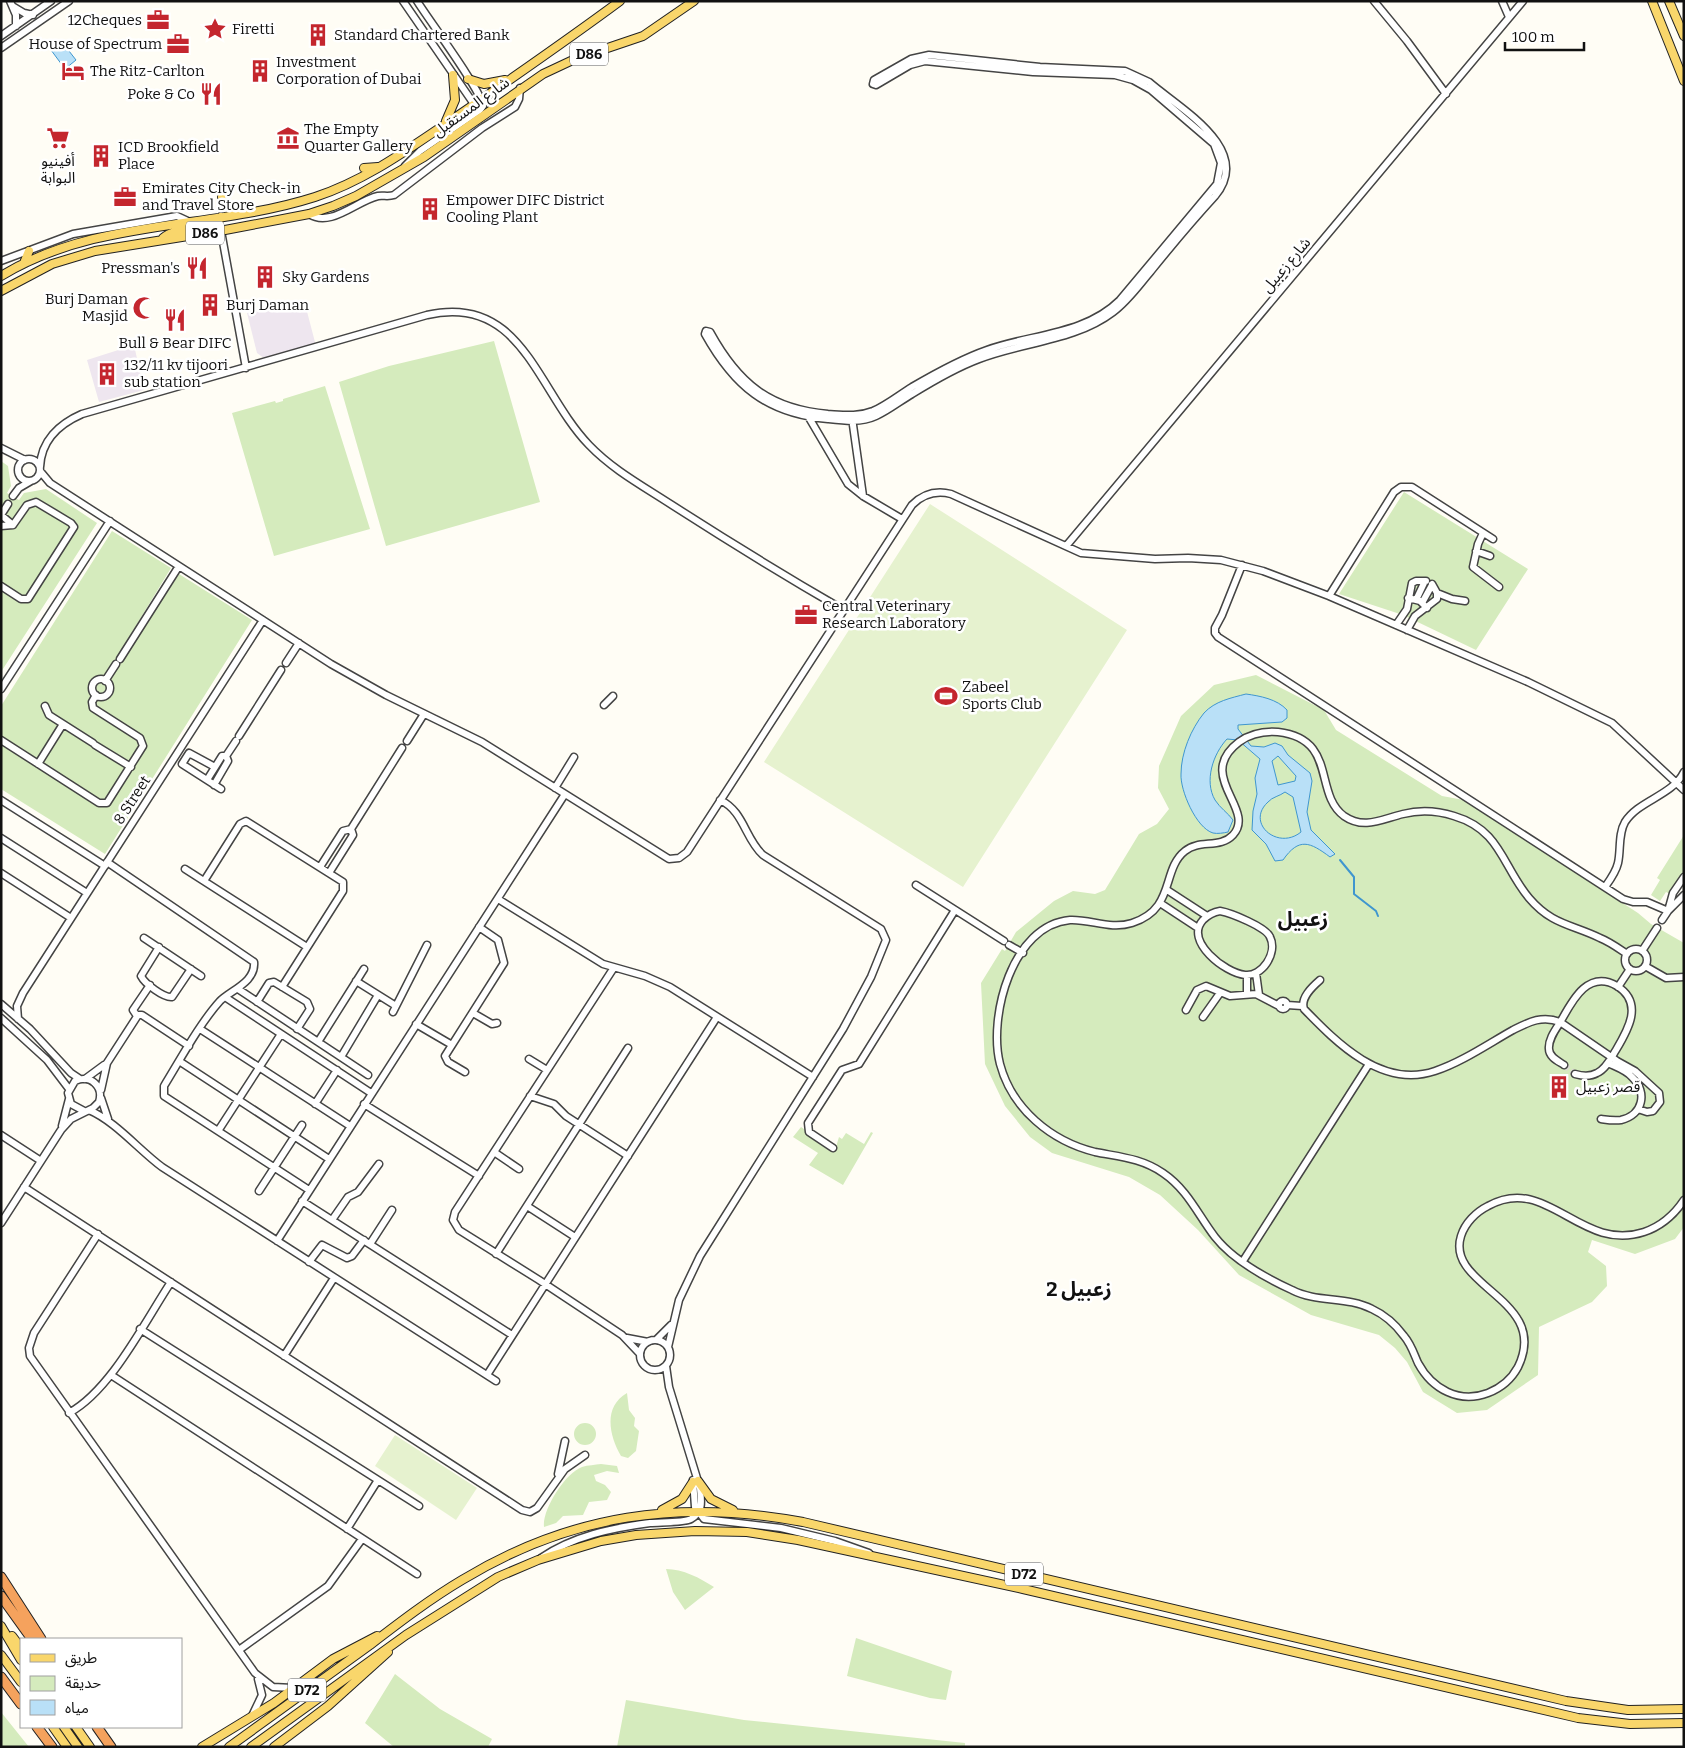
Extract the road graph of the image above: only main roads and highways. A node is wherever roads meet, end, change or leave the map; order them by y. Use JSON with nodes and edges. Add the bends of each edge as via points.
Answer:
{"nodes":[{"id":1,"x":620,"y":1,"type":"edge"},
{"id":2,"x":694,"y":1,"type":"edge"},
{"id":3,"x":1652,"y":1,"type":"edge"},
{"id":4,"x":1669,"y":1,"type":"edge"},
{"id":5,"x":1684,"y":36,"type":"edge"},
{"id":6,"x":453,"y":75,"type":"road end"},
{"id":7,"x":512,"y":77,"type":"junction"},
{"id":8,"x":468,"y":79,"type":"road end"},
{"id":9,"x":1684,"y":81,"type":"edge"},
{"id":10,"x":442,"y":126,"type":"junction"},
{"id":11,"x":380,"y":167,"type":"junction"},
{"id":12,"x":364,"y":168,"type":"dead end"},
{"id":13,"x":222,"y":197,"type":"dead end"},
{"id":14,"x":251,"y":211,"type":"junction"},
{"id":15,"x":221,"y":217,"type":"junction"},
{"id":16,"x":162,"y":240,"type":"junction"},
{"id":17,"x":28,"y":251,"type":"road end"},
{"id":18,"x":24,"y":263,"type":"junction"},
{"id":19,"x":1,"y":276,"type":"edge"},
{"id":20,"x":1,"y":292,"type":"edge"},
{"id":21,"x":656,"y":1513,"type":"junction"},
{"id":22,"x":742,"y":1513,"type":"junction"},
{"id":23,"x":1,"y":1577,"type":"edge"},
{"id":24,"x":1,"y":1596,"type":"edge"},
{"id":25,"x":1,"y":1622,"type":"edge"},
{"id":26,"x":1,"y":1626,"type":"edge"},
{"id":27,"x":386,"y":1633,"type":"junction"},
{"id":28,"x":31,"y":1638,"type":"edge"},
{"id":29,"x":40,"y":1638,"type":"edge"},
{"id":30,"x":394,"y":1644,"type":"junction"},
{"id":31,"x":20,"y":1647,"type":"edge"},
{"id":32,"x":1,"y":1655,"type":"edge"},
{"id":33,"x":20,"y":1658,"type":"edge"},
{"id":34,"x":1,"y":1676,"type":"edge"},
{"id":35,"x":20,"y":1681,"type":"edge"},
{"id":36,"x":20,"y":1703,"type":"edge"},
{"id":37,"x":1684,"y":1709,"type":"edge"},
{"id":38,"x":1684,"y":1723,"type":"edge"},
{"id":39,"x":38,"y":1728,"type":"edge"},
{"id":40,"x":54,"y":1728,"type":"edge"},
{"id":41,"x":65,"y":1728,"type":"edge"},
{"id":42,"x":77,"y":1728,"type":"edge"},
{"id":43,"x":98,"y":1728,"type":"edge"},
{"id":44,"x":52,"y":1747,"type":"edge"},
{"id":45,"x":68,"y":1747,"type":"edge"},
{"id":46,"x":78,"y":1747,"type":"edge"},
{"id":47,"x":90,"y":1747,"type":"edge"},
{"id":48,"x":111,"y":1747,"type":"edge"},
{"id":49,"x":202,"y":1747,"type":"edge"},
{"id":50,"x":229,"y":1747,"type":"edge"},
{"id":51,"x":251,"y":1747,"type":"edge"},
{"id":52,"x":274,"y":1747,"type":"edge"}],
"edges":[{"from":1,"to":7,"type":"main road","name":"شارع المستقبل","number":"D86"},
{"from":2,"to":16,"type":"main road","name":"شارع المستقبل","number":"D86","via":[[643,36],[565,63],[520,88],[430,153],[356,196],[309,214]]},
{"from":3,"to":9,"type":"main road"},
{"from":4,"to":5,"type":"main road"},
{"from":6,"to":10,"type":"main road","via":[[454,106]]},
{"from":7,"to":8,"type":"main road","via":[[488,84]]},
{"from":7,"to":10,"type":"main road","name":"شارع المستقبل","number":"D86","via":[[478,105]]},
{"from":10,"to":11,"type":"main road","name":"شارع المستقبل","number":"D86"},
{"from":11,"to":12,"type":"main road"},
{"from":11,"to":14,"type":"main road","name":"شارع المستقبل","number":"D86","via":[[318,196]]},
{"from":13,"to":14,"type":"main road","via":[[230,207]]},
{"from":14,"to":15,"type":"main road","name":"شارع المستقبل","number":"D86"},
{"from":15,"to":16,"type":"main road","via":[[212,226],[175,232]]},
{"from":15,"to":18,"type":"main road","name":"شارع المستقبل","number":"D86","via":[[88,240]]},
{"from":16,"to":20,"type":"main road","name":"شارع المستقبل","number":"D86","via":[[75,256],[39,270]]},
{"from":17,"to":18,"type":"main road"},
{"from":18,"to":19,"type":"main road","name":"شارع المستقبل","number":"D86"},
{"from":21,"to":22,"type":"main road","number":"D72"},
{"from":21,"to":22,"type":"main road","via":[[682,1498],[696,1482],[711,1499]]},
{"from":21,"to":27,"type":"main road","number":"D72","via":[[594,1523],[528,1546],[462,1580]]},
{"from":22,"to":37,"type":"main road","number":"D72","via":[[819,1526],[1566,1701],[1628,1710]]},
{"from":23,"to":29,"type":"highway"},
{"from":24,"to":28,"type":"highway"},
{"from":25,"to":31,"type":"main road"},
{"from":26,"to":33,"type":"main road"},
{"from":27,"to":49,"type":"main road","via":[[347,1651]]},
{"from":27,"to":50,"type":"main road","number":"D72"},
{"from":30,"to":38,"type":"main road","number":"D72","via":[[482,1586],[538,1560],[617,1538],[696,1530],[764,1534],[1578,1718],[1630,1724]]},
{"from":30,"to":51,"type":"main road","number":"D72"},
{"from":30,"to":52,"type":"main road","via":[[377,1664]]},
{"from":32,"to":35,"type":"main road"},
{"from":34,"to":36,"type":"highway"},
{"from":39,"to":44,"type":"highway"},
{"from":40,"to":45,"type":"main road"},
{"from":41,"to":46,"type":"main road"},
{"from":42,"to":47,"type":"main road"},
{"from":43,"to":48,"type":"highway"}]}
